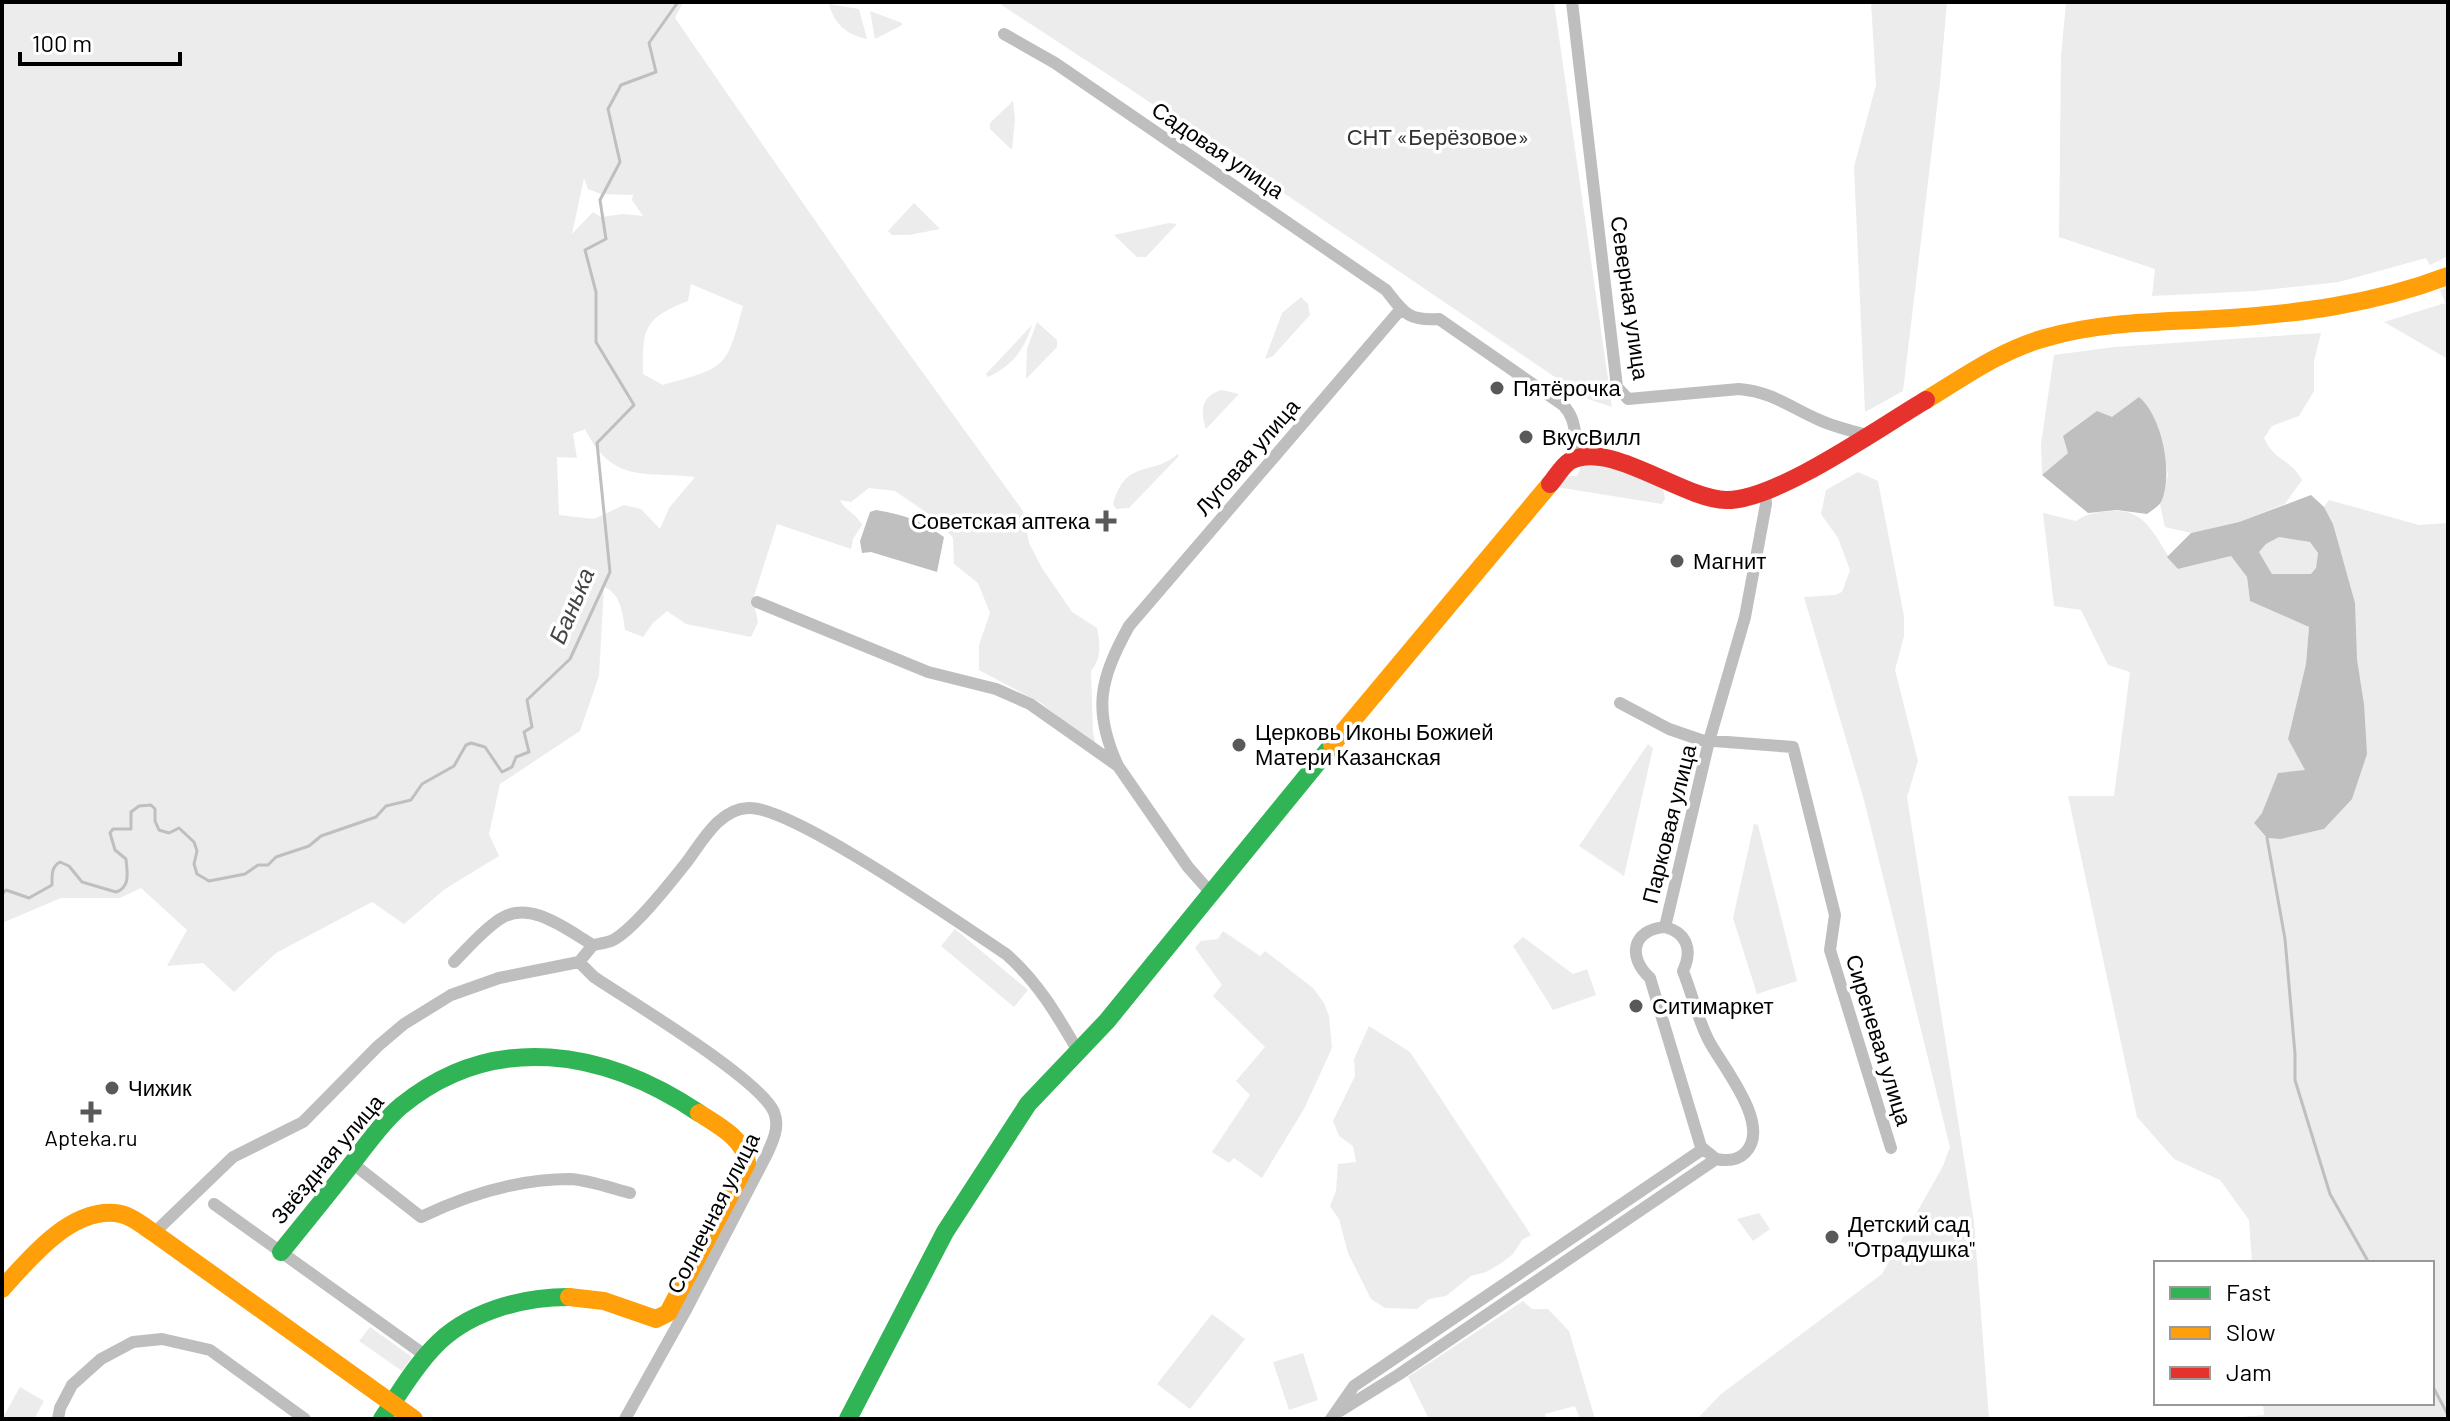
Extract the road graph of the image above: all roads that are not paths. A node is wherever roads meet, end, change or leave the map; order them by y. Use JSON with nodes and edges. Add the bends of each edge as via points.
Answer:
{"nodes":[{"id":1,"x":1572,"y":2,"type":"edge"},
{"id":2,"x":1004,"y":34,"type":"dead end"},
{"id":3,"x":2448,"y":276,"type":"edge"},
{"id":4,"x":1401,"y":309,"type":"junction"},
{"id":5,"x":1867,"y":435,"type":"junction"},
{"id":6,"x":1581,"y":456,"type":"junction"},
{"id":7,"x":1765,"y":493,"type":"junction"},
{"id":8,"x":757,"y":602,"type":"dead end"},
{"id":9,"x":1620,"y":703,"type":"dead end"},
{"id":10,"x":1709,"y":741,"type":"junction"},
{"id":11,"x":1118,"y":766,"type":"junction"},
{"id":12,"x":1211,"y":893,"type":"junction"},
{"id":13,"x":1665,"y":927,"type":"junction"},
{"id":14,"x":593,"y":945,"type":"junction"},
{"id":15,"x":454,"y":962,"type":"dead end"},
{"id":16,"x":579,"y":962,"type":"junction"},
{"id":17,"x":1078,"y":1051,"type":"junction"},
{"id":18,"x":1701,"y":1146,"type":"junction"},
{"id":19,"x":1891,"y":1148,"type":"dead end"},
{"id":20,"x":1716,"y":1159,"type":"junction"},
{"id":21,"x":352,"y":1163,"type":"junction"},
{"id":22,"x":630,"y":1193,"type":"dead end"},
{"id":23,"x":214,"y":1204,"type":"dead end"},
{"id":24,"x":154,"y":1233,"type":"junction"},
{"id":25,"x":281,"y":1252,"type":"junction"},
{"id":26,"x":2,"y":1289,"type":"edge"},
{"id":27,"x":426,"y":1356,"type":"junction"},
{"id":28,"x":388,"y":1411,"type":"edge"},
{"id":29,"x":1332,"y":1417,"type":"edge"},
{"id":30,"x":58,"y":1419,"type":"edge"},
{"id":31,"x":305,"y":1419,"type":"edge"},
{"id":32,"x":414,"y":1419,"type":"edge"},
{"id":33,"x":625,"y":1419,"type":"edge"},
{"id":34,"x":848,"y":1419,"type":"edge"}],
"edges":[{"from":1,"to":5,"type":"street","name":"Северная улица","via":[[1617,387],[1628,399],[1755,390]]},
{"from":2,"to":4,"type":"street","name":"Садовая улица","via":[[1055,63],[1386,290]]},
{"from":3,"to":5,"type":"street","via":[[2386,297],[2276,315],[2056,332],[2003,353]]},
{"from":4,"to":6,"type":"street","via":[[1417,320],[1439,319],[1563,405],[1575,423]]},
{"from":4,"to":11,"type":"street","name":"Луговая улица","via":[[1126,633],[1104,686],[1101,717]]},
{"from":5,"to":7,"type":"street"},
{"from":6,"to":7,"type":"street","via":[[1613,459],[1709,498]]},
{"from":6,"to":12,"type":"street","via":[[1558,471]]},
{"from":7,"to":10,"type":"street","name":"Парковая улица","via":[[1749,602]]},
{"from":8,"to":11,"type":"street","via":[[928,672],[1030,704]]},
{"from":9,"to":10,"type":"street","name":"Сиреневая улица","via":[[1669,729]]},
{"from":10,"to":13,"type":"street","name":"Парковая улица"},
{"from":10,"to":19,"type":"street","name":"Сиреневая улица","via":[[1793,747],[1835,915],[1830,950]]},
{"from":11,"to":12,"type":"street"},
{"from":12,"to":17,"type":"street"},
{"from":13,"to":18,"type":"street","name":"Парковая улица","via":[[1643,935],[1635,956],[1650,978]]},
{"from":13,"to":20,"type":"street","via":[[1686,943],[1689,956],[1683,971],[1709,1040],[1737,1084],[1753,1128],[1752,1143],[1743,1154],[1730,1161]]},
{"from":14,"to":15,"type":"street","via":[[538,915],[520,912],[501,918]]},
{"from":14,"to":16,"type":"street"},
{"from":14,"to":17,"type":"street","via":[[613,941],[658,899],[724,817],[747,807],[766,809],[808,828],[1006,954],[1044,995]]},
{"from":16,"to":24,"type":"street","via":[[499,978],[451,995],[404,1024],[303,1122],[233,1157]]},
{"from":16,"to":33,"type":"street","name":"Солнечная улица","via":[[746,1080],[773,1109],[776,1120],[767,1154]]},
{"from":17,"to":34,"type":"street","via":[[1028,1104],[945,1232]]},
{"from":18,"to":20,"type":"street"},
{"from":18,"to":29,"type":"street","via":[[1354,1386]]},
{"from":20,"to":29,"type":"street"},
{"from":21,"to":22,"type":"street","via":[[421,1217],[461,1198],[569,1179]]},
{"from":21,"to":25,"type":"street","name":"Звёздная улица"},
{"from":21,"to":27,"type":"street","name":"Звёздная улица","via":[[401,1106],[436,1082],[490,1061],[547,1055],[594,1061],[647,1080],[742,1146],[748,1157],[668,1313],[656,1319],[598,1299],[530,1300],[493,1309],[454,1328]]},
{"from":23,"to":25,"type":"street"},
{"from":24,"to":26,"type":"street","via":[[115,1213],[83,1218]]},
{"from":24,"to":28,"type":"street"},
{"from":25,"to":27,"type":"street"},
{"from":27,"to":28,"type":"street"},
{"from":28,"to":32,"type":"street"},
{"from":30,"to":31,"type":"street","via":[[72,1385],[101,1359],[133,1342],[162,1339],[210,1350]]}]}
